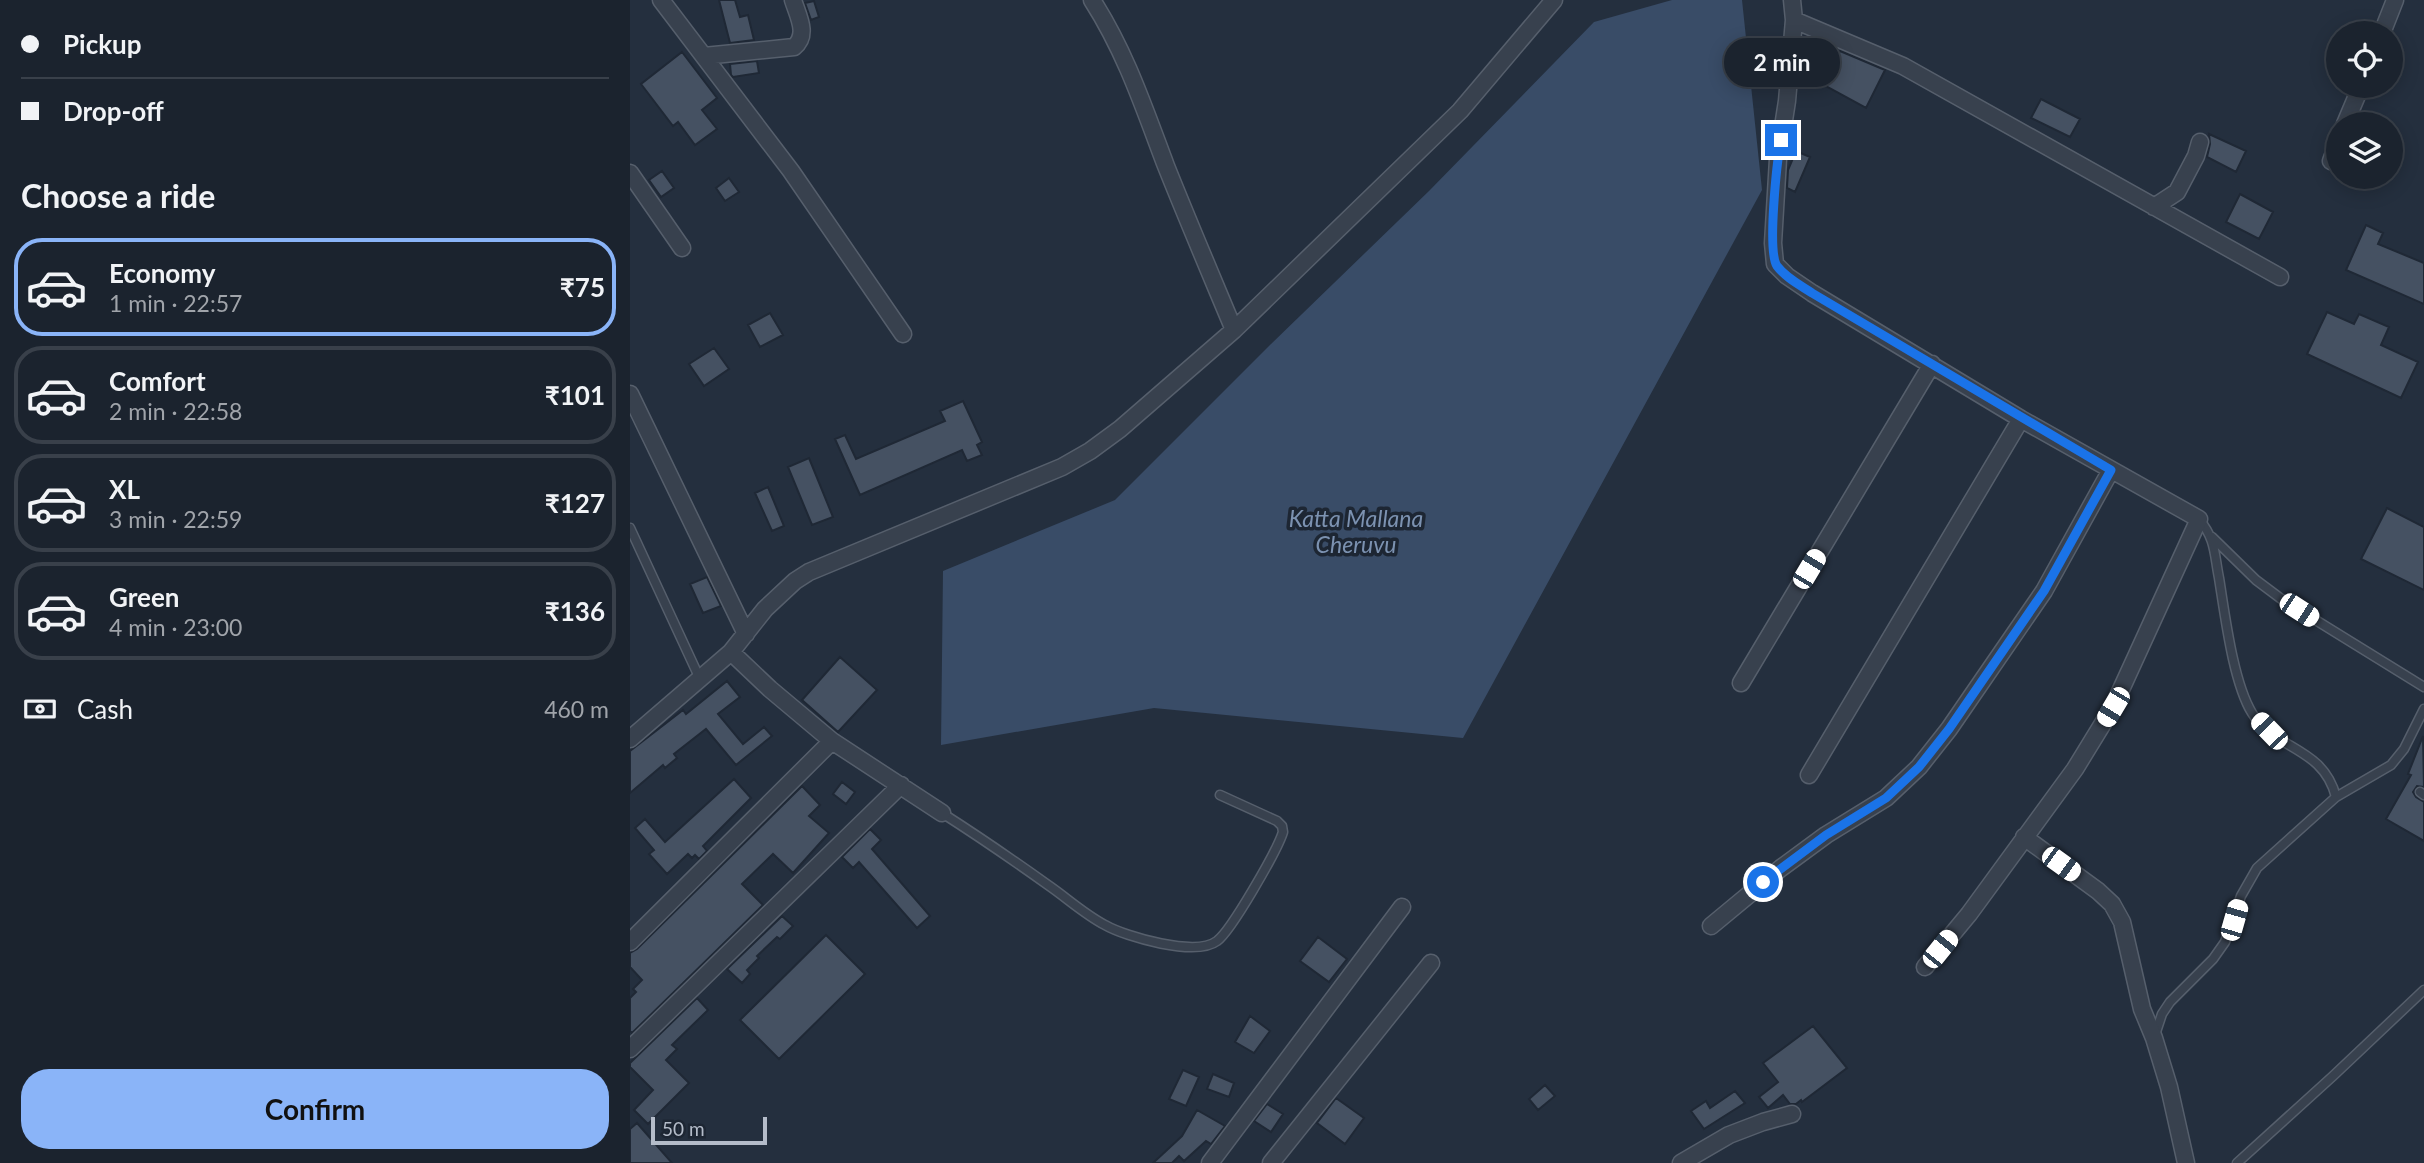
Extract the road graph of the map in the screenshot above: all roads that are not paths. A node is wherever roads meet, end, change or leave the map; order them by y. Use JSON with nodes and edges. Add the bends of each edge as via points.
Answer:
{"nodes":[{"id":1,"x":661,"y":0,"type":"edge"},
{"id":2,"x":793,"y":0,"type":"edge"},
{"id":3,"x":1092,"y":0,"type":"edge"},
{"id":4,"x":1554,"y":0,"type":"edge"},
{"id":5,"x":1792,"y":0,"type":"edge"},
{"id":6,"x":2395,"y":0,"type":"edge"},
{"id":7,"x":1794,"y":20,"type":"junction"},
{"id":8,"x":2387,"y":21,"type":"edge"},
{"id":9,"x":704,"y":56,"type":"junction"},
{"id":10,"x":2200,"y":142,"type":"dead end"},
{"id":11,"x":630,"y":173,"type":"edge"},
{"id":12,"x":2154,"y":207,"type":"junction"},
{"id":13,"x":682,"y":248,"type":"dead end"},
{"id":14,"x":2280,"y":276,"type":"dead end"},
{"id":15,"x":1234,"y":330,"type":"junction"},
{"id":16,"x":903,"y":334,"type":"dead end"},
{"id":17,"x":1932,"y":364,"type":"junction"},
{"id":18,"x":630,"y":394,"type":"edge"},
{"id":19,"x":2021,"y":419,"type":"junction"},
{"id":20,"x":2111,"y":470,"type":"junction"},
{"id":21,"x":2199,"y":519,"type":"junction"},
{"id":22,"x":630,"y":528,"type":"edge"},
{"id":23,"x":2212,"y":537,"type":"junction"},
{"id":24,"x":746,"y":634,"type":"junction"},
{"id":25,"x":731,"y":652,"type":"junction"},
{"id":26,"x":700,"y":679,"type":"junction"},
{"id":27,"x":1741,"y":684,"type":"dead end"},
{"id":28,"x":2424,"y":687,"type":"edge"},
{"id":29,"x":2424,"y":709,"type":"edge"},
{"id":30,"x":630,"y":739,"type":"edge"},
{"id":31,"x":832,"y":741,"type":"junction"},
{"id":32,"x":1810,"y":775,"type":"dead end"},
{"id":33,"x":901,"y":785,"type":"junction"},
{"id":34,"x":1220,"y":795,"type":"dead end"},
{"id":35,"x":2336,"y":797,"type":"junction"},
{"id":36,"x":942,"y":813,"type":"joint"},
{"id":37,"x":2024,"y":837,"type":"junction"},
{"id":38,"x":1402,"y":907,"type":"dead end"},
{"id":39,"x":1711,"y":926,"type":"dead end"},
{"id":40,"x":630,"y":942,"type":"edge"},
{"id":41,"x":1431,"y":963,"type":"dead end"},
{"id":42,"x":1925,"y":967,"type":"dead end"},
{"id":43,"x":2424,"y":990,"type":"edge"},
{"id":44,"x":2154,"y":1038,"type":"junction"},
{"id":45,"x":630,"y":1049,"type":"edge"},
{"id":46,"x":1792,"y":1114,"type":"dead end"},
{"id":47,"x":1210,"y":1163,"type":"edge"},
{"id":48,"x":1271,"y":1163,"type":"edge"},
{"id":49,"x":1681,"y":1163,"type":"edge"},
{"id":50,"x":2186,"y":1163,"type":"edge"},
{"id":51,"x":2237,"y":1163,"type":"edge"}],
"edges":[{"from":1,"to":9,"type":"street"},
{"from":2,"to":9,"type":"street","via":[[803,33],[798,45]]},
{"from":3,"to":15,"type":"street","via":[[1138,89]]},
{"from":4,"to":15,"type":"street","via":[[1460,111]]},
{"from":5,"to":7,"type":"street"},
{"from":6,"to":8,"type":"street"},
{"from":7,"to":12,"type":"street","via":[[1903,66]]},
{"from":7,"to":17,"type":"street","via":[[1778,159],[1775,264],[1812,293]]},
{"from":9,"to":16,"type":"street","via":[[790,170]]},
{"from":10,"to":12,"type":"street","via":[[2177,192]]},
{"from":11,"to":13,"type":"street"},
{"from":12,"to":14,"type":"street"},
{"from":15,"to":24,"type":"street","via":[[1090,451],[1062,467],[809,572],[780,594]]},
{"from":17,"to":19,"type":"street"},
{"from":17,"to":27,"type":"street"},
{"from":18,"to":24,"type":"street"},
{"from":19,"to":20,"type":"street"},
{"from":19,"to":32,"type":"street"},
{"from":20,"to":21,"type":"street"},
{"from":20,"to":39,"type":"street","via":[[2044,591],[1919,767],[1886,798],[1826,835]]},
{"from":21,"to":23,"type":"lane"},
{"from":21,"to":37,"type":"street","via":[[2113,707],[2075,769]]},
{"from":22,"to":26,"type":"lane"},
{"from":23,"to":28,"type":"lane","via":[[2280,598]]},
{"from":23,"to":35,"type":"lane","via":[[2231,645],[2252,714],[2324,769]]},
{"from":24,"to":25,"type":"street"},
{"from":25,"to":26,"type":"street"},
{"from":25,"to":31,"type":"street"},
{"from":26,"to":30,"type":"street"},
{"from":29,"to":35,"type":"lane","via":[[2404,749],[2390,765]]},
{"from":31,"to":33,"type":"street"},
{"from":31,"to":40,"type":"street"},
{"from":33,"to":36,"type":"street"},
{"from":33,"to":45,"type":"street"},
{"from":34,"to":36,"type":"lane","via":[[1277,821],[1283,832],[1231,926],[1217,941],[1203,947],[1183,947],[1107,926]]},
{"from":35,"to":44,"type":"lane","via":[[2257,868],[2241,896],[2225,942],[2170,1002]]},
{"from":37,"to":42,"type":"street"},
{"from":37,"to":44,"type":"street","via":[[2112,904],[2122,922],[2142,1009]]},
{"from":38,"to":47,"type":"street"},
{"from":41,"to":48,"type":"street"},
{"from":43,"to":51,"type":"lane"},
{"from":44,"to":50,"type":"street"},
{"from":46,"to":49,"type":"street","via":[[1729,1135]]}]}
